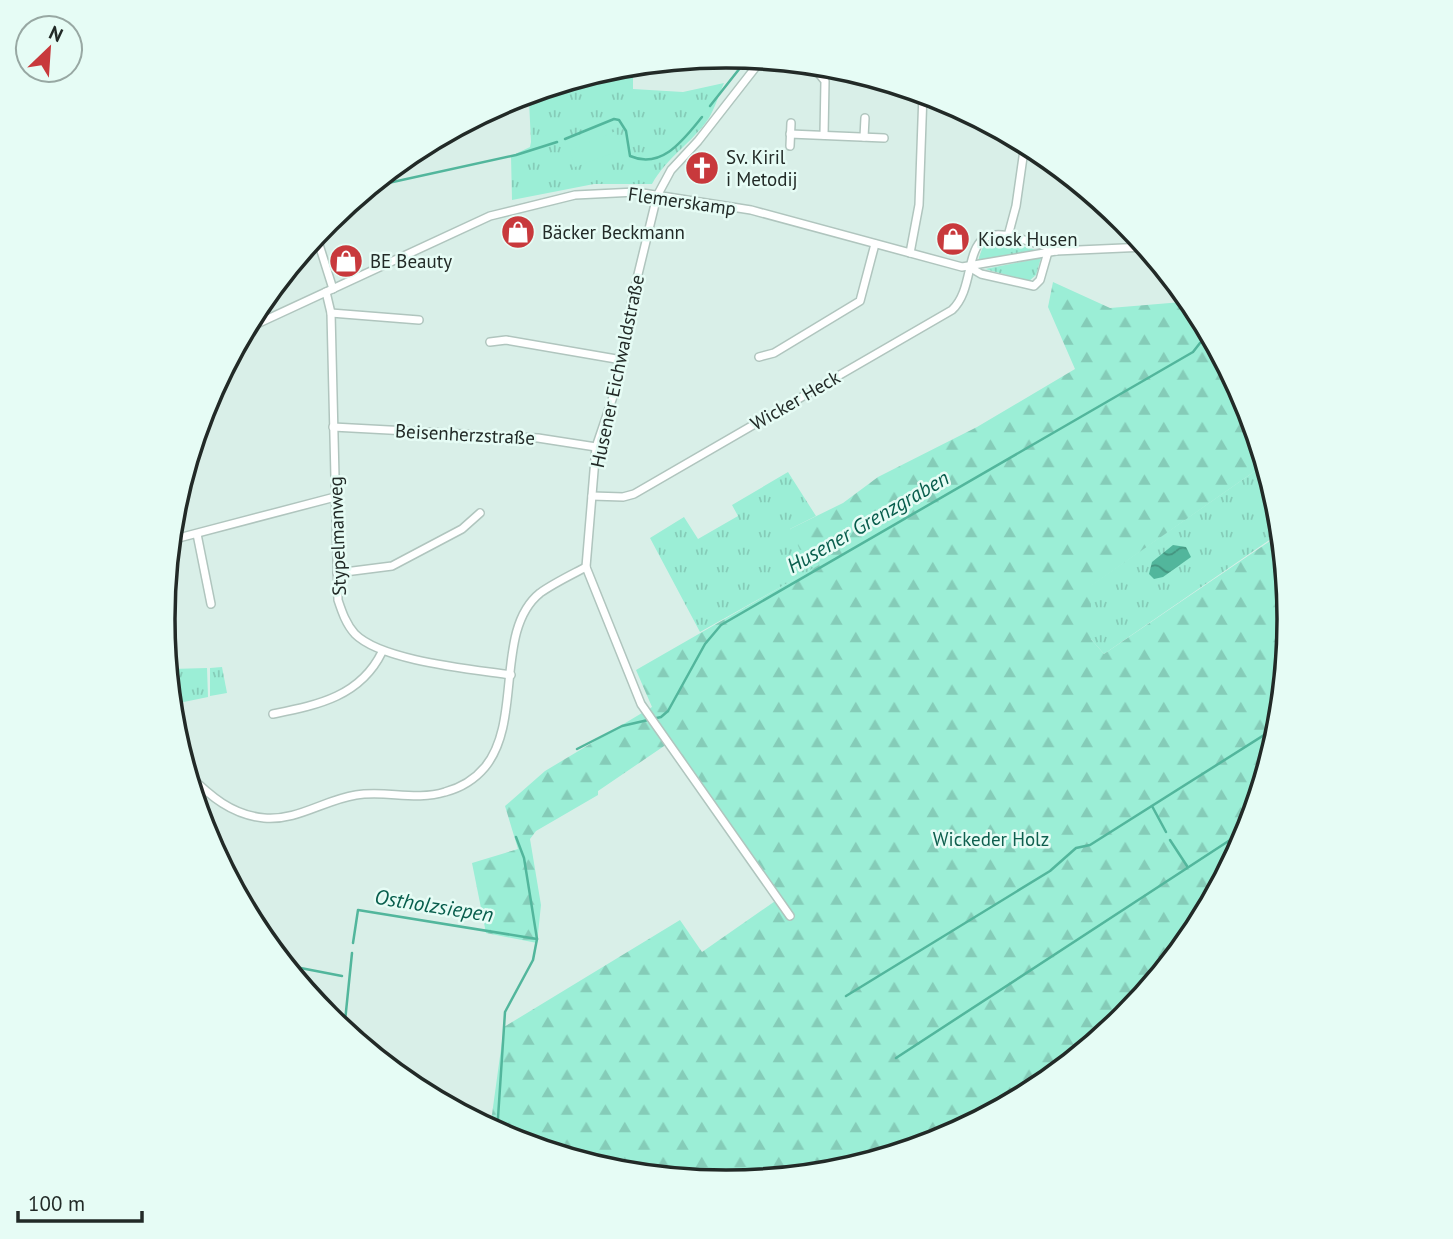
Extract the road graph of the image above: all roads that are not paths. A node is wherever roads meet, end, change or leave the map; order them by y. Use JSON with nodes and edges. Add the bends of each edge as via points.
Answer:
{"nodes":[{"id":1,"x":755,"y":69,"type":"edge"},
{"id":2,"x":822,"y":77,"type":"edge"},
{"id":3,"x":923,"y":105,"type":"edge"},
{"id":4,"x":865,"y":118,"type":"dead end"},
{"id":5,"x":791,"y":123,"type":"dead end"},
{"id":6,"x":790,"y":134,"type":"junction"},
{"id":7,"x":824,"y":135,"type":"junction"},
{"id":8,"x":864,"y":137,"type":"junction"},
{"id":9,"x":884,"y":138,"type":"dead end"},
{"id":10,"x":790,"y":146,"type":"dead end"},
{"id":11,"x":1024,"y":155,"type":"edge"},
{"id":12,"x":657,"y":195,"type":"junction"},
{"id":13,"x":1009,"y":236,"type":"junction"},
{"id":14,"x":876,"y":244,"type":"junction"},
{"id":15,"x":1133,"y":248,"type":"edge"},
{"id":16,"x":319,"y":249,"type":"edge"},
{"id":17,"x":1052,"y":252,"type":"junction"},
{"id":18,"x":910,"y":253,"type":"junction"},
{"id":19,"x":970,"y":267,"type":"junction"},
{"id":20,"x":329,"y":291,"type":"junction"},
{"id":21,"x":331,"y":313,"type":"junction"},
{"id":22,"x":419,"y":320,"type":"dead end"},
{"id":23,"x":262,"y":322,"type":"edge"},
{"id":24,"x":490,"y":342,"type":"dead end"},
{"id":25,"x":759,"y":357,"type":"dead end"},
{"id":26,"x":622,"y":360,"type":"junction"},
{"id":27,"x":333,"y":427,"type":"junction"},
{"id":28,"x":596,"y":447,"type":"junction"},
{"id":29,"x":592,"y":496,"type":"junction"},
{"id":30,"x":335,"y":497,"type":"junction"},
{"id":31,"x":480,"y":513,"type":"dead end"},
{"id":32,"x":197,"y":534,"type":"junction"},
{"id":33,"x":182,"y":538,"type":"edge"},
{"id":34,"x":586,"y":567,"type":"junction"},
{"id":35,"x":337,"y":573,"type":"junction"},
{"id":36,"x":211,"y":604,"type":"dead end"},
{"id":37,"x":382,"y":652,"type":"junction"},
{"id":38,"x":511,"y":676,"type":"junction"},
{"id":39,"x":273,"y":715,"type":"dead end"},
{"id":40,"x":202,"y":787,"type":"edge"},
{"id":41,"x":790,"y":916,"type":"dead end"}],
"edges":[{"from":1,"to":12,"type":"street","name":"Husener Eichwaldstraße","via":[[671,170]]},
{"from":2,"to":7,"type":"street"},
{"from":3,"to":18,"type":"street","via":[[919,205]]},
{"from":4,"to":8,"type":"street"},
{"from":5,"to":6,"type":"street"},
{"from":6,"to":7,"type":"street"},
{"from":6,"to":10,"type":"street"},
{"from":7,"to":8,"type":"street"},
{"from":8,"to":9,"type":"street"},
{"from":11,"to":13,"type":"street"},
{"from":12,"to":14,"type":"street","name":"Flemerskamp","via":[[751,210]]},
{"from":12,"to":20,"type":"street","name":"Flemerskamp","via":[[595,192],[512,208]]},
{"from":12,"to":26,"type":"street","name":"Husener Eichwaldstraße"},
{"from":13,"to":17,"type":"street","name":"Flemerskamp"},
{"from":13,"to":19,"type":"street","via":[[984,236]]},
{"from":14,"to":18,"type":"street","name":"Flemerskamp"},
{"from":14,"to":25,"type":"street","via":[[860,301],[774,353]]},
{"from":15,"to":17,"type":"street","name":"Flemerskamp"},
{"from":16,"to":20,"type":"street","name":"Stypelmanweg"},
{"from":17,"to":19,"type":"street","name":"Flemerskamp"},
{"from":17,"to":19,"type":"street","name":"Flemerskamp","via":[[1034,286],[981,274]]},
{"from":18,"to":19,"type":"street","name":"Flemerskamp"},
{"from":19,"to":29,"type":"street","name":"Wicker Heck","via":[[960,301],[952,310],[634,494]]},
{"from":20,"to":21,"type":"street","name":"Stypelmanweg"},
{"from":20,"to":23,"type":"street","name":"Flemerskamp"},
{"from":21,"to":22,"type":"street"},
{"from":21,"to":27,"type":"street","name":"Stypelmanweg"},
{"from":24,"to":26,"type":"street","via":[[506,340]]},
{"from":26,"to":28,"type":"street","name":"Husener Eichwaldstraße"},
{"from":27,"to":28,"type":"street","name":"Beisenherzstraße","via":[[538,438]]},
{"from":27,"to":30,"type":"street","name":"Stypelmanweg"},
{"from":28,"to":29,"type":"street","name":"Husener Eichwaldstraße"},
{"from":29,"to":34,"type":"street","name":"Husener Eichwaldstraße"},
{"from":30,"to":32,"type":"street"},
{"from":30,"to":35,"type":"street","name":"Stypelmanweg"},
{"from":31,"to":35,"type":"street","via":[[462,529],[392,566]]},
{"from":32,"to":33,"type":"street"},
{"from":32,"to":36,"type":"street"},
{"from":34,"to":38,"type":"street","via":[[540,594],[529,606]]},
{"from":34,"to":41,"type":"street","name":"Husener Eichwaldstraße","via":[[647,713]]},
{"from":35,"to":37,"type":"street","name":"Stypelmanweg","via":[[338,600],[348,624]]},
{"from":37,"to":38,"type":"street","name":"Stypelmanweg"},
{"from":37,"to":39,"type":"street","via":[[356,686],[340,697]]},
{"from":38,"to":40,"type":"street","via":[[492,757],[473,778],[442,793],[358,794],[285,818],[264,818],[241,814]]}]}
